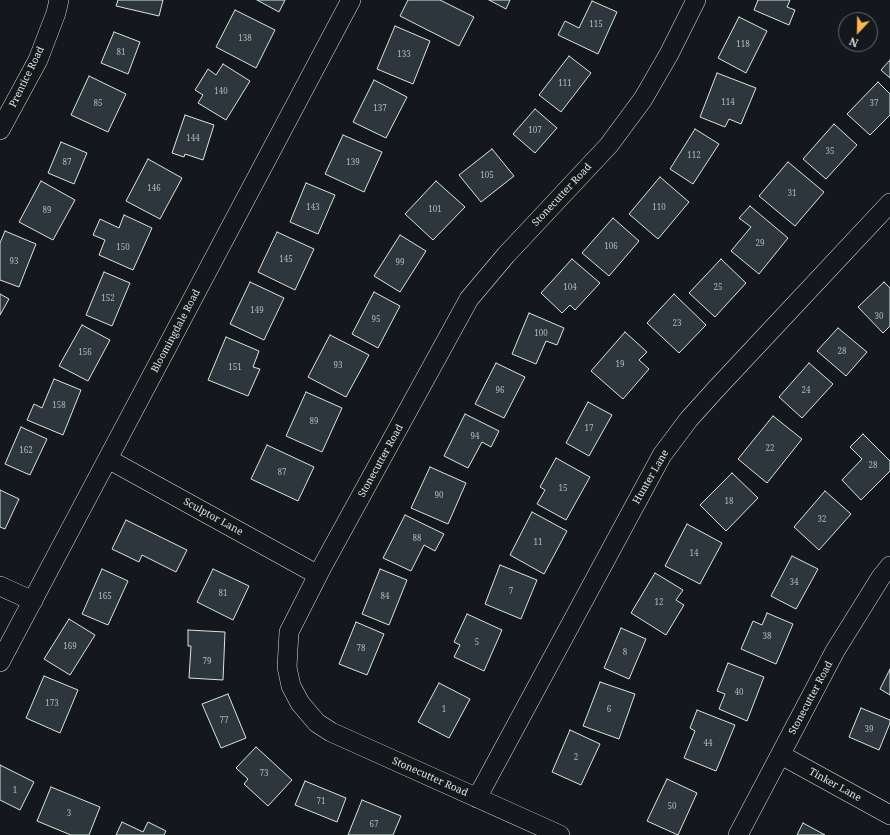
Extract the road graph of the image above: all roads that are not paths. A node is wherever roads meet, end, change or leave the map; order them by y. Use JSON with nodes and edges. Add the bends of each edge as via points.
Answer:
{"nodes":[{"id":1,"x":59,"y":0,"type":"edge"},
{"id":2,"x":351,"y":0,"type":"edge"},
{"id":3,"x":696,"y":0,"type":"edge"},
{"id":4,"x":0,"y":130,"type":"edge"},
{"id":5,"x":890,"y":203,"type":"edge"},
{"id":6,"x":108,"y":459,"type":"junction"},
{"id":7,"x":890,"y":566,"type":"edge"},
{"id":8,"x":318,"y":575,"type":"junction"},
{"id":9,"x":0,"y":586,"type":"edge"},
{"id":10,"x":33,"y":601,"type":"junction"},
{"id":11,"x":0,"y":662,"type":"edge"},
{"id":12,"x":781,"y":755,"type":"junction"},
{"id":13,"x":477,"y":798,"type":"junction"},
{"id":14,"x":890,"y":815,"type":"edge"},
{"id":15,"x":560,"y":835,"type":"edge"},
{"id":16,"x":738,"y":835,"type":"edge"}],
"edges":[{"from":1,"to":4,"type":"street","name":"Prentice Road","via":[[38,60]]},
{"from":2,"to":6,"type":"street","name":"Bloomingdale Road"},
{"from":3,"to":8,"type":"street","name":"Stonecutter Road","via":[[643,99],[609,145],[506,254],[469,299]]},
{"from":5,"to":13,"type":"street","name":"Hunter Lane","via":[[717,388],[662,455]]},
{"from":6,"to":8,"type":"street","name":"Sculptor Lane"},
{"from":6,"to":10,"type":"street","name":"Bloomingdale Road"},
{"from":7,"to":12,"type":"street","name":"Stonecutter Road","via":[[835,652]]},
{"from":8,"to":13,"type":"street","name":"Stonecutter Road","via":[[289,632],[287,667],[291,686],[300,703],[318,723],[331,732]]},
{"from":9,"to":10,"type":"street"},
{"from":10,"to":11,"type":"street","name":"Bloomingdale Road"},
{"from":12,"to":14,"type":"street","name":"Tinker Lane"},
{"from":12,"to":16,"type":"street","name":"Stonecutter Road"},
{"from":13,"to":15,"type":"street","name":"Stonecutter Road"}]}
